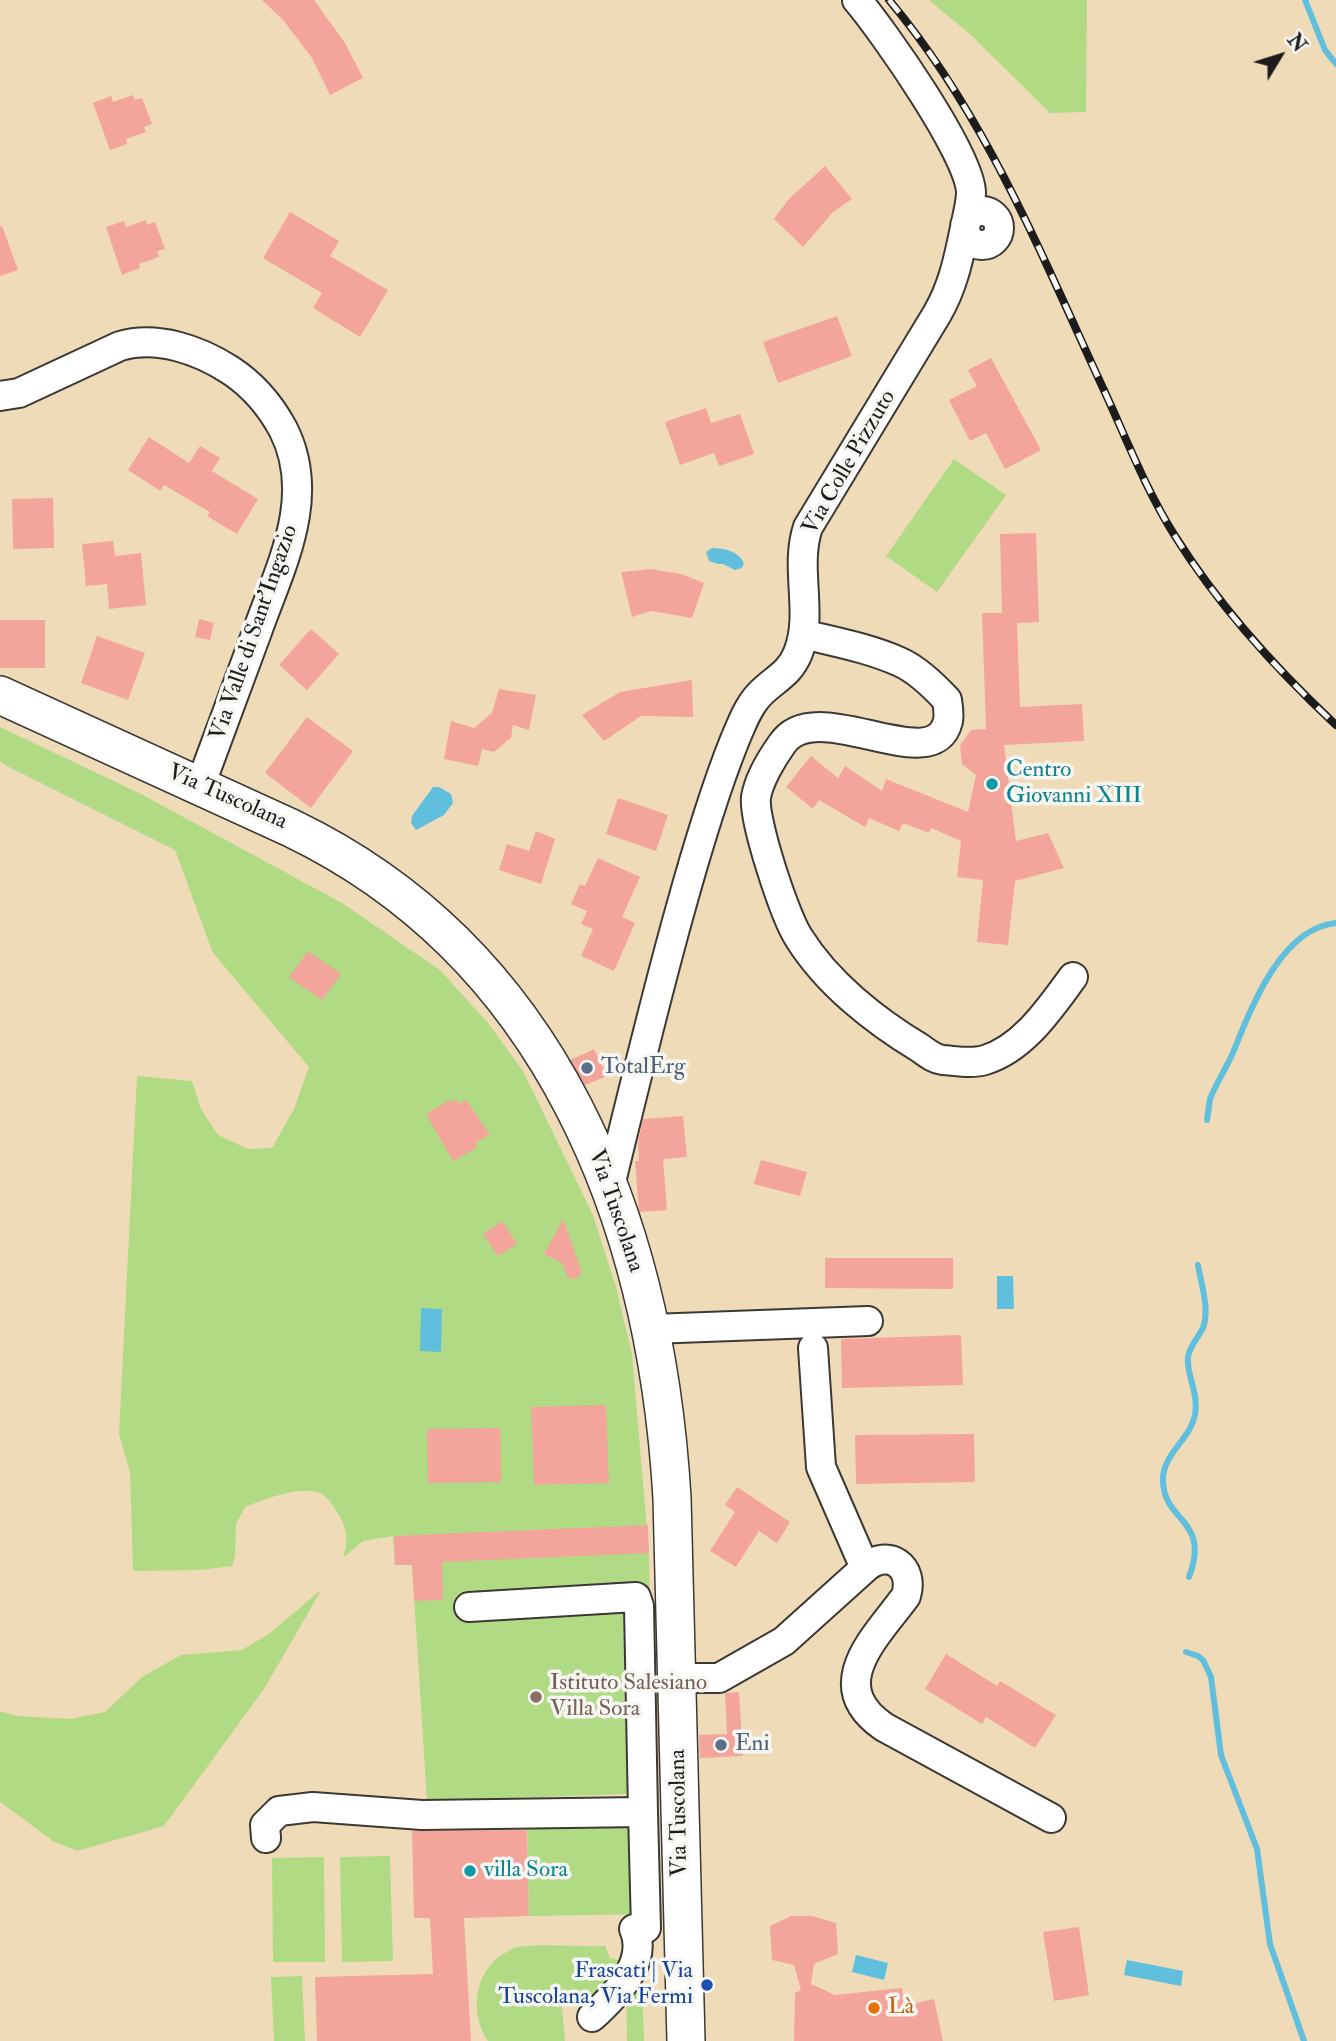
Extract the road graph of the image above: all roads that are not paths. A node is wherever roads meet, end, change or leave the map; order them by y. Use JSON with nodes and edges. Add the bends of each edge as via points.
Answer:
{"nodes":[{"id":1,"x":857,"y":0,"type":"edge"},
{"id":2,"x":1,"y":396,"type":"edge"},
{"id":3,"x":803,"y":634,"type":"junction"},
{"id":4,"x":0,"y":695,"type":"edge"},
{"id":5,"x":200,"y":786,"type":"junction"},
{"id":6,"x":1073,"y":977,"type":"dead end"},
{"id":7,"x":610,"y":1186,"type":"junction"},
{"id":8,"x":868,"y":1321,"type":"dead end"},
{"id":9,"x":651,"y":1329,"type":"junction"},
{"id":10,"x":813,"y":1348,"type":"dead end"},
{"id":11,"x":865,"y":1568,"type":"junction"},
{"id":12,"x":469,"y":1607,"type":"dead end"},
{"id":13,"x":676,"y":1678,"type":"junction"},
{"id":14,"x":643,"y":1812,"type":"junction"},
{"id":15,"x":1051,"y":1818,"type":"dead end"},
{"id":16,"x":266,"y":1838,"type":"dead end"},
{"id":17,"x":592,"y":2017,"type":"dead end"},
{"id":18,"x":686,"y":2041,"type":"edge"}],
"edges":[{"from":1,"to":3,"type":"street","name":"Via Colle Pizzuto","via":[[910,73],[965,169],[971,191],[954,281],[946,300],[808,527],[802,547]]},
{"from":2,"to":5,"type":"street","name":"Via Valle di Sant'Ingazio","via":[[19,393],[120,346],[160,344],[204,356],[238,376],[265,401],[286,436],[298,484],[294,527]]},
{"from":3,"to":6,"type":"street","via":[[902,663],[932,684],[947,700],[948,710],[941,736],[926,744],[844,729],[800,728],[781,745],[759,786],[759,825],[786,911],[816,961],[899,1036],[938,1059],[963,1062],[985,1060],[1005,1050],[1031,1029]]},
{"from":3,"to":7,"type":"street","name":"Via Colle Pizzuto","via":[[789,670],[749,709],[728,757],[650,1020]]},
{"from":4,"to":5,"type":"main road","name":"Via Tuscolana"},
{"from":5,"to":7,"type":"main road","name":"Via Tuscolana","via":[[315,839],[357,864],[457,944],[545,1044],[592,1134]]},
{"from":7,"to":9,"type":"main road","name":"Via Tuscolana","via":[[632,1250]]},
{"from":8,"to":9,"type":"street"},
{"from":9,"to":13,"type":"main road","name":"Via Tuscolana","via":[[671,1473]]},
{"from":10,"to":11,"type":"street","via":[[821,1467]]},
{"from":11,"to":13,"type":"street","via":[[784,1641],[719,1678]]},
{"from":11,"to":15,"type":"street","via":[[878,1559],[894,1561],[906,1572],[908,1588],[856,1671],[855,1688],[870,1718]]},
{"from":12,"to":14,"type":"street","via":[[636,1597]]},
{"from":13,"to":18,"type":"main road","name":"Via Tuscolana","via":[[685,1723]]},
{"from":14,"to":16,"type":"street","via":[[422,1815],[313,1807],[279,1811],[265,1825]]},
{"from":14,"to":17,"type":"street","via":[[639,1953],[613,1996]]}]}
